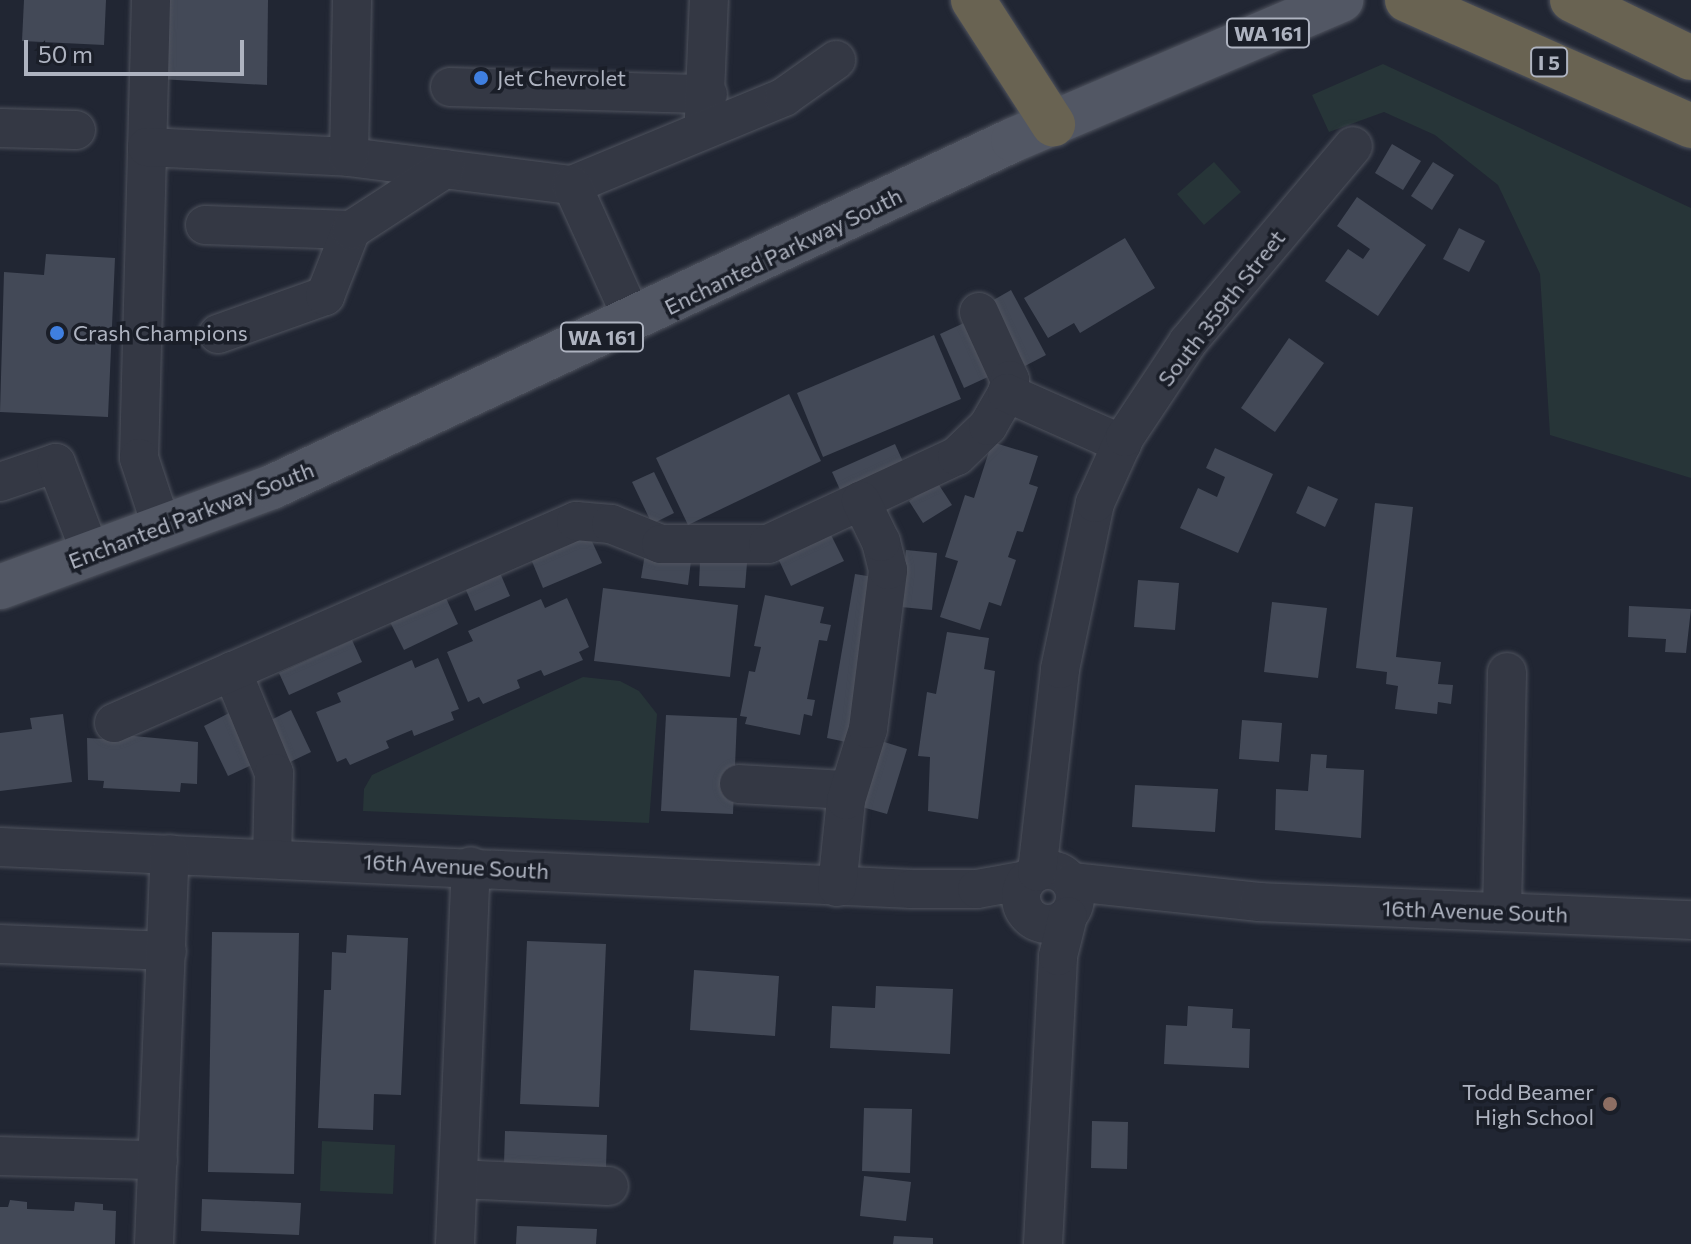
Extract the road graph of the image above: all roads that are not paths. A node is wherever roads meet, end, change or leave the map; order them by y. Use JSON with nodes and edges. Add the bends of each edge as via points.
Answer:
{"nodes":[{"id":1,"x":151,"y":0,"type":"edge"},
{"id":2,"x":352,"y":0,"type":"edge"},
{"id":3,"x":709,"y":0,"type":"edge"},
{"id":4,"x":973,"y":0,"type":"edge"},
{"id":5,"x":1341,"y":0,"type":"edge"},
{"id":6,"x":1407,"y":0,"type":"edge"},
{"id":7,"x":1572,"y":0,"type":"edge"},
{"id":8,"x":1628,"y":0,"type":"edge"},
{"id":9,"x":1691,"y":29,"type":"edge"},
{"id":10,"x":1691,"y":58,"type":"edge"},
{"id":11,"x":836,"y":60,"type":"dead end"},
{"id":12,"x":450,"y":87,"type":"dead end"},
{"id":13,"x":708,"y":94,"type":"junction"},
{"id":14,"x":1053,"y":124,"type":"junction"},
{"id":15,"x":1691,"y":126,"type":"edge"},
{"id":16,"x":0,"y":128,"type":"edge"},
{"id":17,"x":76,"y":130,"type":"dead end"},
{"id":18,"x":701,"y":132,"type":"junction"},
{"id":19,"x":1353,"y":146,"type":"dead end"},
{"id":20,"x":147,"y":147,"type":"junction"},
{"id":21,"x":349,"y":157,"type":"junction"},
{"id":22,"x":445,"y":169,"type":"junction"},
{"id":23,"x":572,"y":185,"type":"junction"},
{"id":24,"x":205,"y":225,"type":"dead end"},
{"id":25,"x":351,"y":230,"type":"junction"},
{"id":26,"x":979,"y":312,"type":"dead end"},
{"id":27,"x":634,"y":322,"type":"junction"},
{"id":28,"x":218,"y":334,"type":"dead end"},
{"id":29,"x":1007,"y":393,"type":"junction"},
{"id":30,"x":1122,"y":444,"type":"junction"},
{"id":31,"x":0,"y":482,"type":"edge"},
{"id":32,"x":861,"y":501,"type":"junction"},
{"id":33,"x":162,"y":528,"type":"junction"},
{"id":34,"x":91,"y":554,"type":"junction"},
{"id":35,"x":0,"y":587,"type":"edge"},
{"id":36,"x":232,"y":671,"type":"junction"},
{"id":37,"x":1507,"y":672,"type":"dead end"},
{"id":38,"x":114,"y":723,"type":"dead end"},
{"id":39,"x":739,"y":784,"type":"dead end"},
{"id":40,"x":848,"y":790,"type":"junction"},
{"id":41,"x":0,"y":847,"type":"edge"},
{"id":42,"x":170,"y":854,"type":"junction"},
{"id":43,"x":272,"y":858,"type":"junction"},
{"id":44,"x":471,"y":866,"type":"junction"},
{"id":45,"x":837,"y":887,"type":"junction"},
{"id":46,"x":1049,"y":895,"type":"junction"},
{"id":47,"x":1502,"y":912,"type":"junction"},
{"id":48,"x":1691,"y":920,"type":"edge"},
{"id":49,"x":0,"y":944,"type":"edge"},
{"id":50,"x":167,"y":951,"type":"junction"},
{"id":51,"x":0,"y":1156,"type":"edge"},
{"id":52,"x":158,"y":1160,"type":"junction"},
{"id":53,"x":458,"y":1179,"type":"junction"},
{"id":54,"x":609,"y":1186,"type":"dead end"},
{"id":55,"x":154,"y":1244,"type":"edge"},
{"id":56,"x":455,"y":1244,"type":"edge"},
{"id":57,"x":1043,"y":1244,"type":"edge"}],
"edges":[{"from":1,"to":20,"type":"street"},
{"from":2,"to":21,"type":"street"},
{"from":3,"to":13,"type":"street"},
{"from":4,"to":14,"type":"highway"},
{"from":5,"to":14,"type":"main road","name":"Enchanted Parkway South","number":"WA 161"},
{"from":6,"to":15,"type":"highway","number":"I 5"},
{"from":7,"to":10,"type":"highway"},
{"from":8,"to":9,"type":"highway"},
{"from":11,"to":18,"type":"street","via":[[784,97]]},
{"from":12,"to":13,"type":"street"},
{"from":13,"to":18,"type":"street"},
{"from":14,"to":27,"type":"main road","name":"Enchanted Parkway South","number":"WA 161"},
{"from":16,"to":17,"type":"street"},
{"from":18,"to":23,"type":"street"},
{"from":19,"to":30,"type":"street","name":"South 359th Street","via":[[1188,342]]},
{"from":20,"to":21,"type":"street"},
{"from":20,"to":33,"type":"street","via":[[139,458]]},
{"from":21,"to":22,"type":"street"},
{"from":22,"to":23,"type":"street"},
{"from":22,"to":25,"type":"street"},
{"from":23,"to":27,"type":"street"},
{"from":24,"to":25,"type":"street"},
{"from":25,"to":28,"type":"street","via":[[325,296]]},
{"from":26,"to":29,"type":"street","via":[[1010,380]]},
{"from":27,"to":33,"type":"main road","name":"Enchanted Parkway South","number":"WA 161","via":[[272,487]]},
{"from":29,"to":30,"type":"street"},
{"from":29,"to":32,"type":"street","via":[[988,426],[957,456]]},
{"from":30,"to":46,"type":"street","name":"South 359th Street","via":[[1095,503],[1079,570],[1051,762]]},
{"from":31,"to":34,"type":"street","via":[[56,463]]},
{"from":32,"to":36,"type":"street","via":[[752,548],[661,544],[611,524],[576,521]]},
{"from":32,"to":40,"type":"street","via":[[888,570],[868,729]]},
{"from":33,"to":34,"type":"main road","name":"Enchanted Parkway South","number":"WA 161"},
{"from":34,"to":35,"type":"main road","name":"Enchanted Parkway South","number":"WA 161"},
{"from":36,"to":38,"type":"street"},
{"from":36,"to":43,"type":"street","via":[[274,773]]},
{"from":37,"to":47,"type":"street"},
{"from":39,"to":40,"type":"street"},
{"from":40,"to":45,"type":"street"},
{"from":41,"to":42,"type":"street","name":"16th Avenue South"},
{"from":42,"to":43,"type":"street","name":"16th Avenue South"},
{"from":42,"to":50,"type":"street"},
{"from":43,"to":44,"type":"street","name":"16th Avenue South"},
{"from":44,"to":45,"type":"street","name":"16th Avenue South"},
{"from":44,"to":53,"type":"street"},
{"from":45,"to":46,"type":"street","name":"16th Avenue South"},
{"from":46,"to":47,"type":"street","name":"16th Avenue South"},
{"from":46,"to":57,"type":"street","name":"South 359th Street","via":[[1050,1089]]},
{"from":47,"to":48,"type":"street","name":"16th Avenue South"},
{"from":49,"to":50,"type":"street"},
{"from":50,"to":52,"type":"street"},
{"from":51,"to":52,"type":"street"},
{"from":52,"to":55,"type":"street"},
{"from":53,"to":54,"type":"street"},
{"from":53,"to":56,"type":"street"}]}
